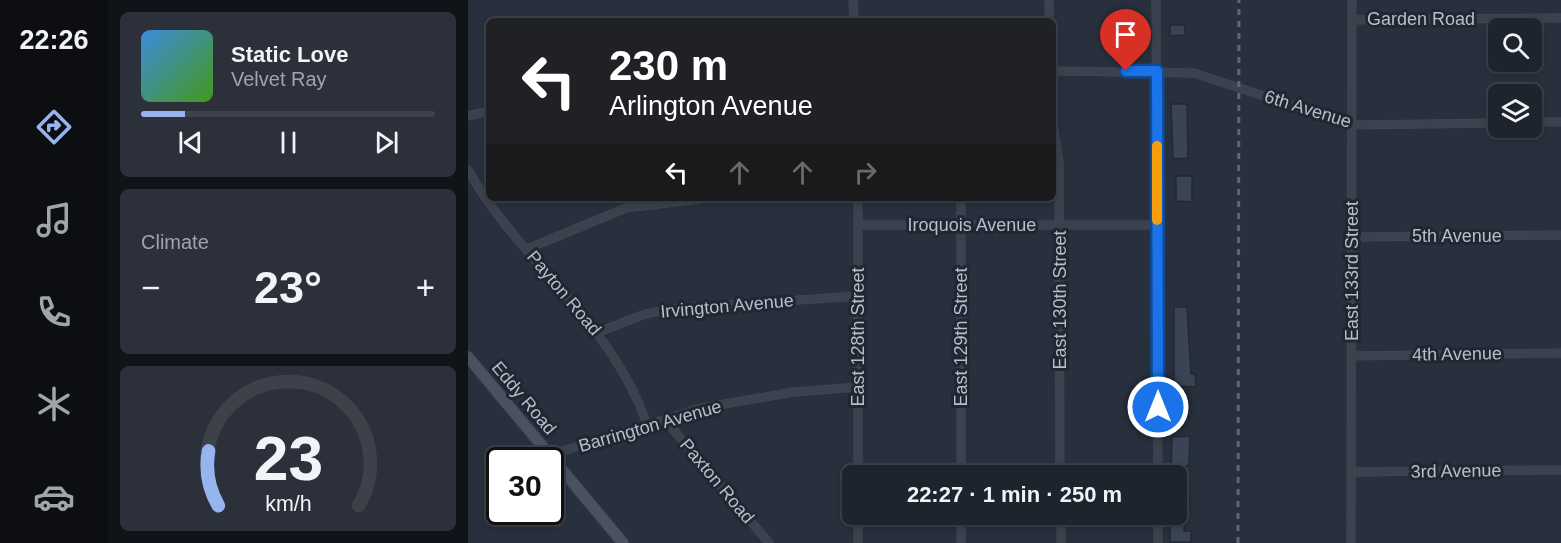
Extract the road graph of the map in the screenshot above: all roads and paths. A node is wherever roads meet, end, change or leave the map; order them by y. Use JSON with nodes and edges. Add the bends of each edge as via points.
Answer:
{"nodes":[{"id":1,"x":853,"y":0,"type":"edge"},
{"id":2,"x":1048,"y":0,"type":"edge"},
{"id":3,"x":1156,"y":0,"type":"edge"},
{"id":4,"x":1352,"y":0,"type":"edge"},
{"id":5,"x":854,"y":18,"type":"edge"},
{"id":6,"x":1049,"y":18,"type":"edge"},
{"id":7,"x":1561,"y":18,"type":"edge"},
{"id":8,"x":1352,"y":20,"type":"junction"},
{"id":9,"x":1056,"y":71,"type":"edge"},
{"id":10,"x":1157,"y":71,"type":"junction"},
{"id":11,"x":486,"y":112,"type":"edge"},
{"id":12,"x":468,"y":116,"type":"edge"},
{"id":13,"x":1542,"y":122,"type":"edge"},
{"id":14,"x":1561,"y":122,"type":"edge"},
{"id":15,"x":1488,"y":123,"type":"edge"},
{"id":16,"x":1352,"y":125,"type":"junction"},
{"id":17,"x":1056,"y":144,"type":"edge"},
{"id":18,"x":468,"y":170,"type":"edge"},
{"id":19,"x":486,"y":198,"type":"edge"},
{"id":20,"x":488,"y":201,"type":"edge"},
{"id":21,"x":683,"y":201,"type":"edge"},
{"id":22,"x":858,"y":201,"type":"edge"},
{"id":23,"x":961,"y":201,"type":"edge"},
{"id":24,"x":858,"y":225,"type":"junction"},
{"id":25,"x":961,"y":225,"type":"junction"},
{"id":26,"x":1060,"y":225,"type":"junction"},
{"id":27,"x":1157,"y":225,"type":"junction"},
{"id":28,"x":1561,"y":235,"type":"edge"},
{"id":29,"x":1353,"y":237,"type":"junction"},
{"id":30,"x":527,"y":249,"type":"junction"},
{"id":31,"x":858,"y":296,"type":"junction"},
{"id":32,"x":599,"y":332,"type":"junction"},
{"id":33,"x":1561,"y":353,"type":"edge"},
{"id":34,"x":1352,"y":356,"type":"junction"},
{"id":35,"x":468,"y":357,"type":"edge"},
{"id":36,"x":858,"y":387,"type":"junction"},
{"id":37,"x":666,"y":420,"type":"junction"},
{"id":38,"x":647,"y":424,"type":"junction"},
{"id":39,"x":543,"y":447,"type":"edge"},
{"id":40,"x":564,"y":451,"type":"edge"},
{"id":41,"x":858,"y":465,"type":"edge"},
{"id":42,"x":961,"y":465,"type":"edge"},
{"id":43,"x":1060,"y":465,"type":"edge"},
{"id":44,"x":1158,"y":465,"type":"edge"},
{"id":45,"x":1561,"y":470,"type":"edge"},
{"id":46,"x":564,"y":472,"type":"edge"},
{"id":47,"x":1351,"y":472,"type":"junction"},
{"id":48,"x":858,"y":525,"type":"edge"},
{"id":49,"x":961,"y":525,"type":"edge"},
{"id":50,"x":1060,"y":525,"type":"edge"},
{"id":51,"x":1158,"y":525,"type":"edge"},
{"id":52,"x":624,"y":543,"type":"edge"},
{"id":53,"x":769,"y":543,"type":"edge"},
{"id":54,"x":858,"y":543,"type":"edge"},
{"id":55,"x":961,"y":543,"type":"edge"},
{"id":56,"x":1060,"y":543,"type":"edge"},
{"id":57,"x":1158,"y":543,"type":"edge"},
{"id":58,"x":1351,"y":543,"type":"edge"}],
"edges":[{"from":1,"to":5,"type":"street"},
{"from":2,"to":6,"type":"street"},
{"from":3,"to":10,"type":"street"},
{"from":4,"to":8,"type":"street","name":"East 133rd Street"},
{"from":7,"to":8,"type":"street","name":"Garden Road"},
{"from":8,"to":16,"type":"street","name":"East 133rd Street"},
{"from":9,"to":10,"type":"street","name":"6th Avenue"},
{"from":10,"to":16,"type":"street","name":"6th Avenue","via":[[1203,75]]},
{"from":10,"to":27,"type":"street"},
{"from":11,"to":12,"type":"street"},
{"from":13,"to":14,"type":"street"},
{"from":15,"to":16,"type":"street","name":"6th Avenue"},
{"from":16,"to":29,"type":"street","name":"East 133rd Street"},
{"from":17,"to":26,"type":"street","name":"East 130th Street"},
{"from":18,"to":19,"type":"street","name":"Payton Road"},
{"from":20,"to":30,"type":"street","name":"Payton Road"},
{"from":21,"to":30,"type":"street","via":[[626,208]]},
{"from":22,"to":24,"type":"street","name":"East 128th Street"},
{"from":23,"to":25,"type":"street","name":"East 129th Street"},
{"from":24,"to":25,"type":"street","name":"Iroquois Avenue"},
{"from":24,"to":31,"type":"street","name":"East 128th Street"},
{"from":25,"to":26,"type":"street","name":"Iroquois Avenue"},
{"from":25,"to":42,"type":"street","name":"East 129th Street"},
{"from":26,"to":27,"type":"street","name":"Iroquois Avenue"},
{"from":26,"to":43,"type":"street","name":"East 130th Street"},
{"from":27,"to":44,"type":"street"},
{"from":28,"to":29,"type":"street","name":"5th Avenue"},
{"from":29,"to":34,"type":"street","name":"East 133rd Street"},
{"from":30,"to":32,"type":"street","name":"Payton Road"},
{"from":31,"to":32,"type":"street","name":"Irvington Avenue","via":[[679,308],[645,314]]},
{"from":31,"to":36,"type":"street","name":"East 128th Street"},
{"from":32,"to":38,"type":"street","name":"Payton Road","via":[[637,394]]},
{"from":33,"to":34,"type":"street","name":"4th Avenue"},
{"from":34,"to":47,"type":"street","name":"East 133rd Street"},
{"from":35,"to":39,"type":"street","name":"Eddy Road"},
{"from":36,"to":37,"type":"street","name":"Barrington Avenue","via":[[794,392],[701,408]]},
{"from":36,"to":41,"type":"street","name":"East 128th Street"},
{"from":37,"to":38,"type":"street","name":"Barrington Avenue"},
{"from":37,"to":53,"type":"street","name":"Paxton Road"},
{"from":38,"to":40,"type":"street","name":"Barrington Avenue"},
{"from":45,"to":47,"type":"street","name":"3rd Avenue"},
{"from":46,"to":52,"type":"street","name":"Eddy Road"},
{"from":47,"to":58,"type":"street","name":"East 133rd Street"},
{"from":48,"to":54,"type":"street"},
{"from":49,"to":55,"type":"street"},
{"from":50,"to":56,"type":"street"},
{"from":51,"to":57,"type":"street"}]}
